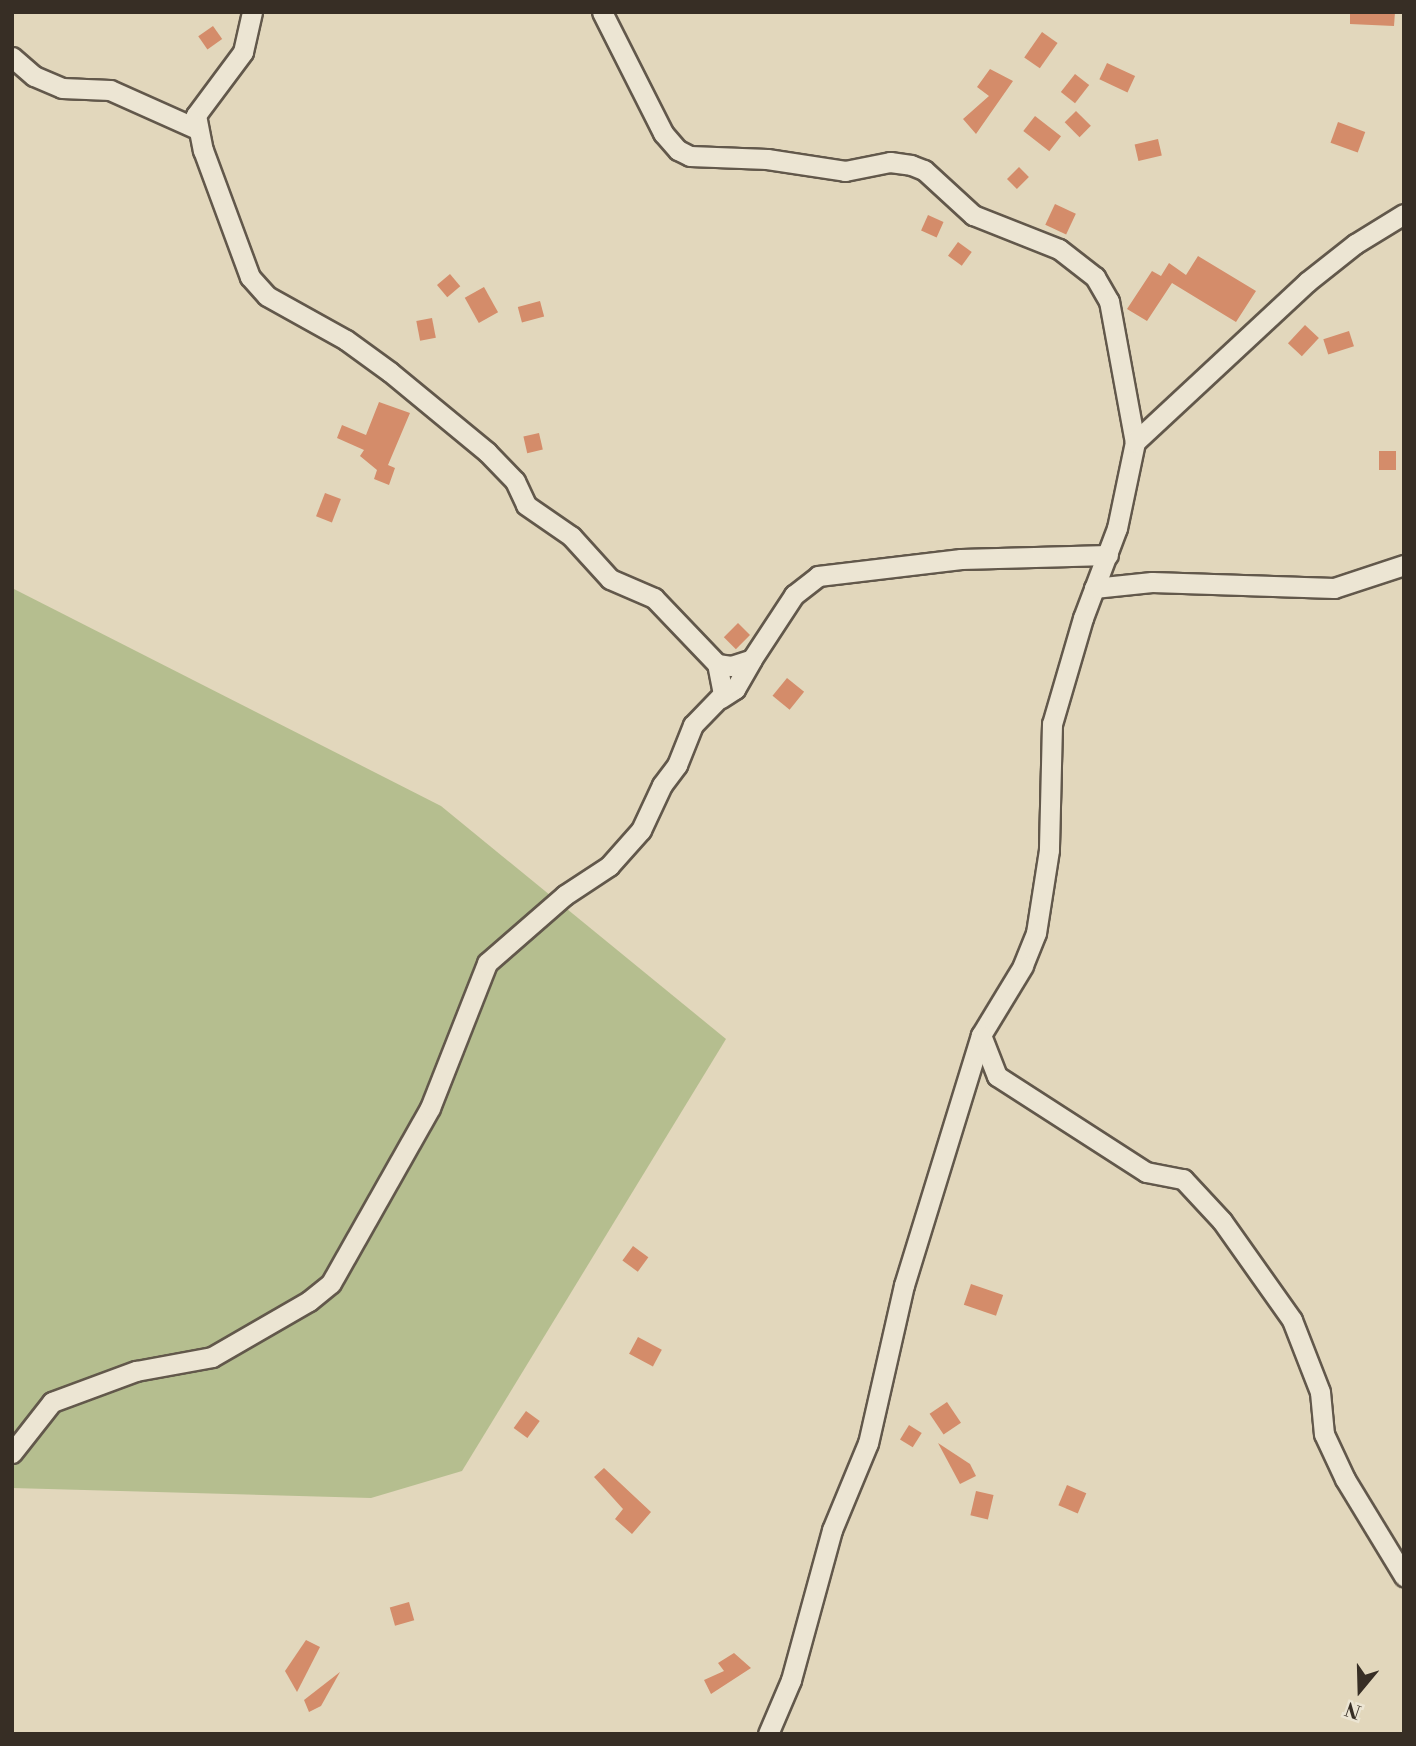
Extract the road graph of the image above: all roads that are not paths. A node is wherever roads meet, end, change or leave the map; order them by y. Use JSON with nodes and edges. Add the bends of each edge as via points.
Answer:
{"nodes":[{"id":1,"x":252,"y":12,"type":"edge"},
{"id":2,"x":603,"y":12,"type":"edge"},
{"id":3,"x":12,"y":57,"type":"edge"},
{"id":4,"x":197,"y":129,"type":"junction"},
{"id":5,"x":1404,"y":214,"type":"edge"},
{"id":6,"x":1135,"y":442,"type":"junction"},
{"id":7,"x":1108,"y":555,"type":"junction"},
{"id":8,"x":1404,"y":565,"type":"edge"},
{"id":9,"x":1094,"y":588,"type":"junction"},
{"id":10,"x":752,"y":659,"type":"junction"},
{"id":11,"x":717,"y":664,"type":"junction"},
{"id":12,"x":720,"y":698,"type":"junction"},
{"id":13,"x":981,"y":1035,"type":"junction"},
{"id":14,"x":12,"y":1453,"type":"edge"},
{"id":15,"x":1404,"y":1576,"type":"edge"},
{"id":16,"x":768,"y":1734,"type":"edge"}],
"edges":[{"from":1,"to":4,"type":"street","via":[[243,52],[202,104],[196,115]]},
{"from":2,"to":6,"type":"street","via":[[663,132],[678,150],[690,156],[767,159],[835,170],[890,162],[911,165],[924,170],[974,215],[1059,249],[1095,277],[1109,301]]},
{"from":3,"to":4,"type":"street","via":[[34,76],[62,88],[110,90]]},
{"from":4,"to":11,"type":"street","via":[[250,277],[267,296],[346,340],[390,372],[487,452],[515,481],[526,505],[571,536],[610,579],[654,598]]},
{"from":5,"to":6,"type":"street","via":[[1355,244],[1307,282]]},
{"from":6,"to":7,"type":"street"},
{"from":7,"to":9,"type":"street"},
{"from":7,"to":10,"type":"street","via":[[961,559],[818,576],[794,595]]},
{"from":8,"to":9,"type":"street","via":[[1334,588],[1152,582]]},
{"from":9,"to":13,"type":"street","via":[[1052,724],[1049,850],[1036,933],[1023,966]]},
{"from":10,"to":11,"type":"street","via":[[731,666]]},
{"from":10,"to":12,"type":"street","via":[[735,689]]},
{"from":11,"to":12,"type":"street"},
{"from":12,"to":14,"type":"street","via":[[693,725],[641,830],[609,866],[565,895],[487,963],[430,1108],[331,1283],[309,1301],[212,1357],[136,1371],[52,1402]]},
{"from":13,"to":15,"type":"street","via":[[997,1076],[1146,1172],[1183,1179],[1222,1221],[1292,1320],[1320,1392],[1324,1434],[1345,1479]]},
{"from":13,"to":16,"type":"street","via":[[904,1285],[868,1443],[832,1530],[791,1680]]}]}
